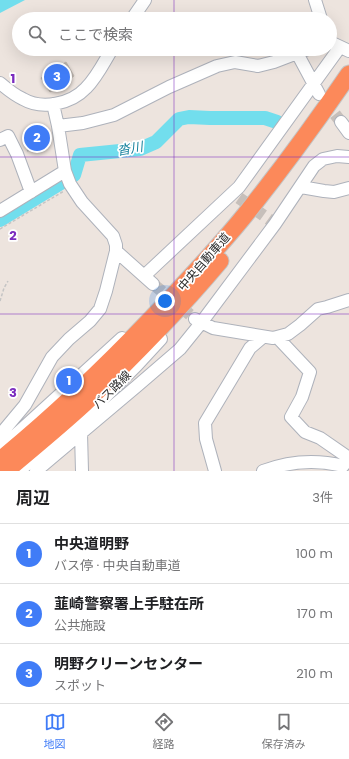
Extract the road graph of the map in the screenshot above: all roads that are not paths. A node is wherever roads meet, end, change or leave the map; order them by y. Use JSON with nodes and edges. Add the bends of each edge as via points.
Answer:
{"nodes":[{"id":1,"x":145,"y":0,"type":"edge"},
{"id":2,"x":315,"y":0,"type":"edge"},
{"id":3,"x":137,"y":12,"type":"edge"},
{"id":4,"x":319,"y":12,"type":"edge"},
{"id":5,"x":107,"y":56,"type":"edge"},
{"id":6,"x":289,"y":56,"type":"edge"},
{"id":7,"x":304,"y":56,"type":"edge"},
{"id":8,"x":335,"y":56,"type":"edge"},
{"id":9,"x":349,"y":74,"type":"edge"},
{"id":10,"x":0,"y":83,"type":"edge"},
{"id":11,"x":317,"y":89,"type":"junction"},
{"id":12,"x":349,"y":95,"type":"edge"},
{"id":13,"x":53,"y":104,"type":"junction"},
{"id":14,"x":341,"y":122,"type":"tunnel mouth"},
{"id":15,"x":58,"y":126,"type":"junction"},
{"id":16,"x":349,"y":133,"type":"edge"},
{"id":17,"x":0,"y":140,"type":"edge"},
{"id":18,"x":349,"y":157,"type":"edge"},
{"id":19,"x":68,"y":179,"type":"junction"},
{"id":20,"x":301,"y":187,"type":"junction"},
{"id":21,"x":349,"y":188,"type":"edge"},
{"id":22,"x":31,"y":192,"type":"junction"},
{"id":23,"x":0,"y":211,"type":"edge"},
{"id":24,"x":116,"y":251,"type":"junction"},
{"id":25,"x":144,"y":276,"type":"junction"},
{"id":26,"x":153,"y":284,"type":"tunnel mouth"},
{"id":27,"x":186,"y":291,"type":"junction"},
{"id":28,"x":349,"y":300,"type":"edge"},
{"id":29,"x":198,"y":321,"type":"junction"},
{"id":30,"x":263,"y":337,"type":"junction"},
{"id":31,"x":277,"y":337,"type":"junction"},
{"id":32,"x":81,"y":433,"type":"junction"},
{"id":33,"x":0,"y":436,"type":"edge"},
{"id":34,"x":0,"y":449,"type":"edge"},
{"id":35,"x":0,"y":460,"type":"edge"},
{"id":36,"x":6,"y":471,"type":"edge"},
{"id":37,"x":18,"y":471,"type":"edge"},
{"id":38,"x":36,"y":471,"type":"edge"},
{"id":39,"x":82,"y":471,"type":"edge"},
{"id":40,"x":215,"y":471,"type":"edge"},
{"id":41,"x":263,"y":471,"type":"edge"}],
"edges":[{"from":1,"to":3,"type":"street"},
{"from":2,"to":4,"type":"street"},
{"from":5,"to":13,"type":"street","via":[[86,88],[66,101]]},
{"from":6,"to":15,"type":"street","via":[[258,66],[235,62],[217,66],[114,115]]},
{"from":7,"to":11,"type":"street"},
{"from":8,"to":11,"type":"street"},
{"from":9,"to":27,"type":"highway","name":"中央自動車道","via":[[314,125]]},
{"from":10,"to":13,"type":"street","via":[[34,104]]},
{"from":11,"to":25,"type":"street","via":[[239,187],[235,196]]},
{"from":12,"to":27,"type":"highway","name":"中央自動車道","via":[[258,216]]},
{"from":13,"to":15,"type":"street"},
{"from":14,"to":16,"type":"street"},
{"from":15,"to":19,"type":"street"},
{"from":17,"to":22,"type":"street","via":[[8,136]]},
{"from":18,"to":20,"type":"street","via":[[323,159],[314,166]]},
{"from":19,"to":22,"type":"street"},
{"from":19,"to":24,"type":"street","via":[[82,202],[113,236]]},
{"from":20,"to":21,"type":"street","via":[[324,192]]},
{"from":20,"to":29,"type":"street"},
{"from":22,"to":23,"type":"street"},
{"from":24,"to":25,"type":"street"},
{"from":24,"to":33,"type":"street","via":[[100,309],[52,358],[26,405]]},
{"from":25,"to":26,"type":"street"},
{"from":27,"to":34,"type":"street","via":[[147,313]]},
{"from":27,"to":35,"type":"highway","name":"中央自動車道","via":[[75,395]]},
{"from":27,"to":36,"type":"highway","name":"中央自動車道","via":[[131,358]]},
{"from":27,"to":37,"type":"street","name":"バス路線","via":[[170,328],[137,365],[92,410]]},
{"from":28,"to":31,"type":"street","via":[[318,309],[294,330]]},
{"from":29,"to":30,"type":"street","via":[[213,328]]},
{"from":29,"to":32,"type":"street","via":[[180,349]]},
{"from":30,"to":31,"type":"street"},
{"from":30,"to":40,"type":"street","via":[[250,348],[205,423],[206,439]]},
{"from":31,"to":41,"type":"street","via":[[310,372],[302,397],[291,416],[305,432],[320,438],[349,458],[343,466],[326,462],[303,462],[275,466]]},
{"from":32,"to":38,"type":"street"},
{"from":32,"to":39,"type":"street"}]}
